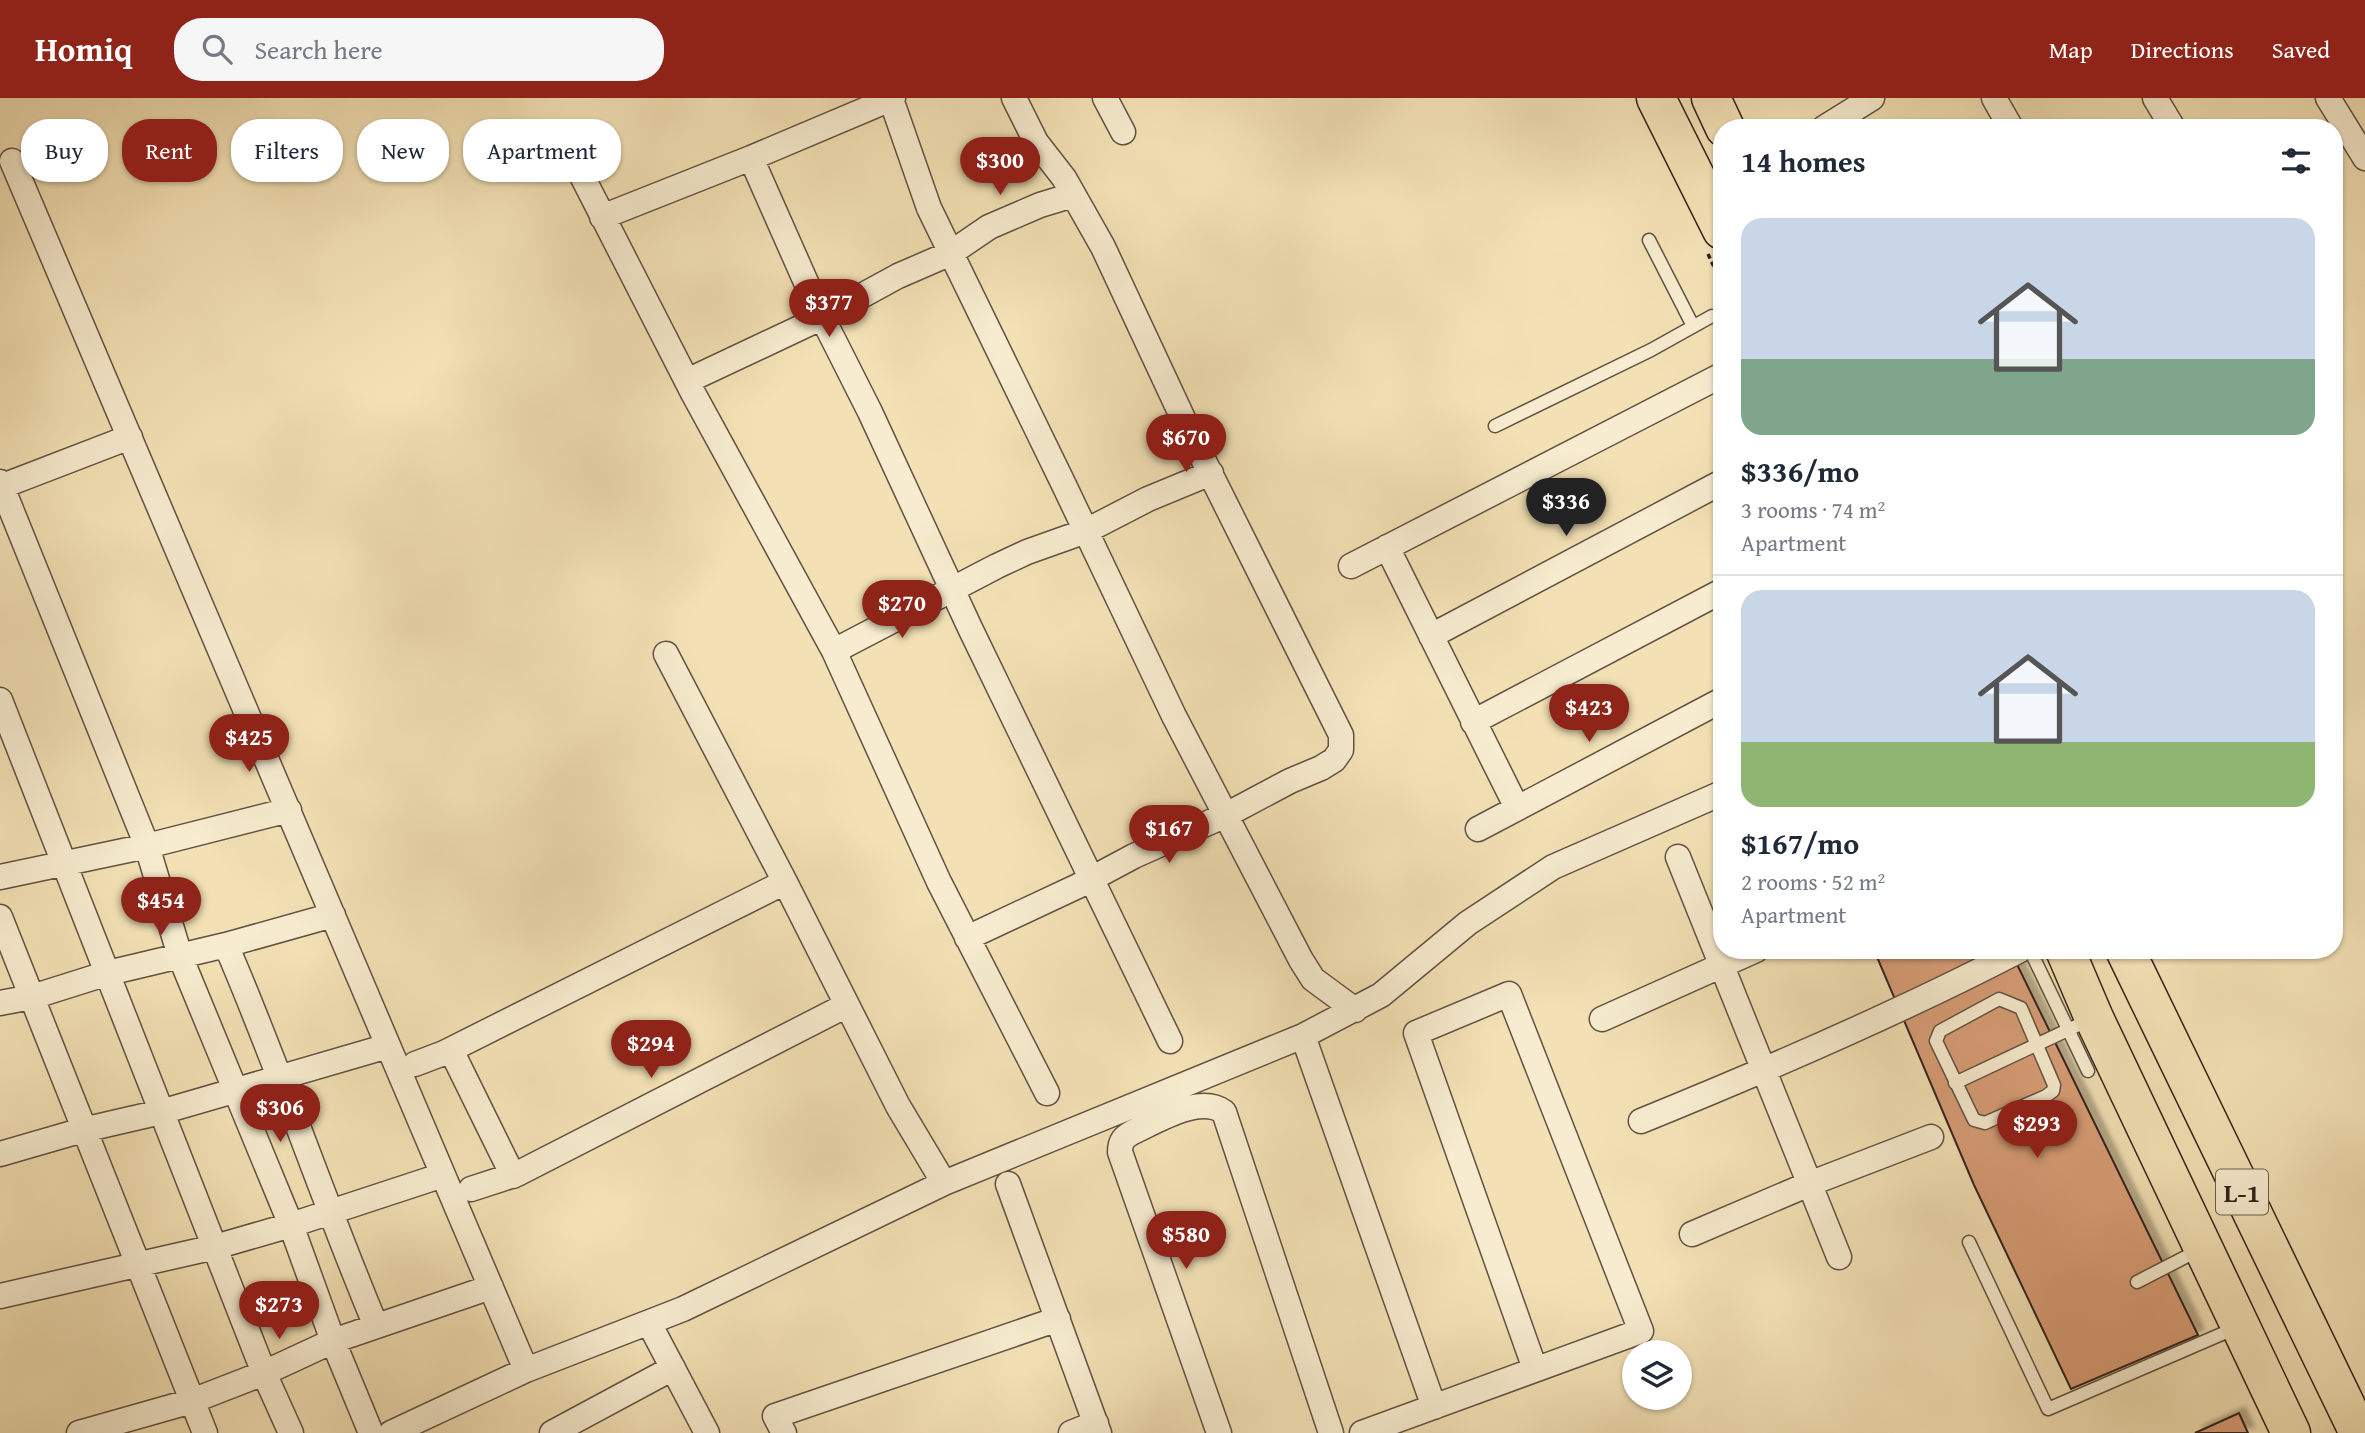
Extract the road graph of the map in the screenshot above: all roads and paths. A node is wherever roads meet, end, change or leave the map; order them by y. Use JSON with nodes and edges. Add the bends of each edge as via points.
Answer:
{"nodes":[{"id":1,"x":1014,"y":98,"type":"edge"},
{"id":2,"x":1105,"y":98,"type":"edge"},
{"id":3,"x":1656,"y":98,"type":"edge"},
{"id":4,"x":1711,"y":98,"type":"edge"},
{"id":5,"x":1872,"y":98,"type":"edge"},
{"id":6,"x":1994,"y":98,"type":"edge"},
{"id":7,"x":2155,"y":98,"type":"edge"},
{"id":8,"x":2328,"y":98,"type":"edge"},
{"id":9,"x":892,"y":99,"type":"edge"},
{"id":10,"x":1829,"y":115,"type":"edge"},
{"id":11,"x":1721,"y":119,"type":"edge"},
{"id":12,"x":2006,"y":119,"type":"edge"},
{"id":13,"x":2168,"y":119,"type":"edge"},
{"id":14,"x":2341,"y":119,"type":"edge"},
{"id":15,"x":2343,"y":122,"type":"edge"},
{"id":16,"x":1123,"y":132,"type":"dead end"},
{"id":17,"x":751,"y":158,"type":"junction"},
{"id":18,"x":2365,"y":158,"type":"edge"},
{"id":19,"x":12,"y":161,"type":"dead end"},
{"id":20,"x":585,"y":182,"type":"edge"},
{"id":21,"x":1073,"y":195,"type":"junction"},
{"id":22,"x":1713,"y":212,"type":"edge"},
{"id":23,"x":602,"y":217,"type":"junction"},
{"id":24,"x":1649,"y":240,"type":"dead end"},
{"id":25,"x":951,"y":253,"type":"junction"},
{"id":26,"x":1713,"y":316,"type":"edge"},
{"id":27,"x":822,"y":317,"type":"junction"},
{"id":28,"x":1693,"y":326,"type":"junction"},
{"id":29,"x":687,"y":381,"type":"junction"},
{"id":30,"x":1713,"y":381,"type":"edge"},
{"id":31,"x":1495,"y":426,"type":"dead end"},
{"id":32,"x":130,"y":438,"type":"junction"},
{"id":33,"x":1211,"y":473,"type":"junction"},
{"id":34,"x":1,"y":485,"type":"edge"},
{"id":35,"x":1713,"y":487,"type":"edge"},
{"id":36,"x":1086,"y":531,"type":"junction"},
{"id":37,"x":1387,"y":547,"type":"junction"},
{"id":38,"x":1351,"y":566,"type":"dead end"},
{"id":39,"x":952,"y":591,"type":"junction"},
{"id":40,"x":1713,"y":596,"type":"edge"},
{"id":41,"x":1431,"y":635,"type":"junction"},
{"id":42,"x":834,"y":651,"type":"junction"},
{"id":43,"x":666,"y":654,"type":"dead end"},
{"id":44,"x":0,"y":700,"type":"edge"},
{"id":45,"x":1713,"y":705,"type":"edge"},
{"id":46,"x":1473,"y":722,"type":"junction"},
{"id":47,"x":1713,"y":797,"type":"edge"},
{"id":48,"x":1517,"y":808,"type":"junction"},
{"id":49,"x":289,"y":810,"type":"junction"},
{"id":50,"x":1226,"y":815,"type":"junction"},
{"id":51,"x":1478,"y":829,"type":"dead end"},
{"id":52,"x":147,"y":846,"type":"junction"},
{"id":53,"x":1678,"y":857,"type":"dead end"},
{"id":54,"x":66,"y":863,"type":"junction"},
{"id":55,"x":0,"y":877,"type":"edge"},
{"id":56,"x":1092,"y":879,"type":"junction"},
{"id":57,"x":785,"y":882,"type":"junction"},
{"id":58,"x":333,"y":915,"type":"junction"},
{"id":59,"x":0,"y":916,"type":"edge"},
{"id":60,"x":967,"y":937,"type":"junction"},
{"id":61,"x":226,"y":945,"type":"junction"},
{"id":62,"x":1713,"y":945,"type":"edge"},
{"id":63,"x":180,"y":956,"type":"junction"},
{"id":64,"x":1719,"y":959,"type":"edge"},
{"id":65,"x":1735,"y":959,"type":"edge"},
{"id":66,"x":2003,"y":959,"type":"edge"},
{"id":67,"x":2036,"y":959,"type":"edge"},
{"id":68,"x":2067,"y":959,"type":"edge"},
{"id":69,"x":2129,"y":959,"type":"edge"},
{"id":70,"x":1721,"y":965,"type":"junction"},
{"id":71,"x":108,"y":973,"type":"junction"},
{"id":72,"x":32,"y":997,"type":"junction"},
{"id":73,"x":0,"y":1003,"type":"edge"},
{"id":74,"x":847,"y":1005,"type":"junction"},
{"id":75,"x":1355,"y":1010,"type":"junction"},
{"id":76,"x":1602,"y":1018,"type":"dead end"},
{"id":77,"x":2080,"y":1023,"type":"junction"},
{"id":78,"x":1303,"y":1036,"type":"junction"},
{"id":79,"x":1170,"y":1041,"type":"dead end"},
{"id":80,"x":2037,"y":1044,"type":"junction"},
{"id":81,"x":388,"y":1046,"type":"junction"},
{"id":82,"x":451,"y":1050,"type":"junction"},
{"id":83,"x":415,"y":1065,"type":"dead end"},
{"id":84,"x":1764,"y":1071,"type":"junction"},
{"id":85,"x":2088,"y":1071,"type":"dead end"},
{"id":86,"x":278,"y":1077,"type":"junction"},
{"id":87,"x":1955,"y":1083,"type":"junction"},
{"id":88,"x":234,"y":1090,"type":"junction"},
{"id":89,"x":1047,"y":1093,"type":"dead end"},
{"id":90,"x":161,"y":1112,"type":"junction"},
{"id":91,"x":1640,"y":1121,"type":"dead end"},
{"id":92,"x":83,"y":1130,"type":"junction"},
{"id":93,"x":1931,"y":1137,"type":"dead end"},
{"id":94,"x":0,"y":1154,"type":"edge"},
{"id":95,"x":443,"y":1175,"type":"junction"},
{"id":96,"x":513,"y":1176,"type":"junction"},
{"id":97,"x":944,"y":1183,"type":"junction"},
{"id":98,"x":1008,"y":1184,"type":"dead end"},
{"id":99,"x":1809,"y":1184,"type":"junction"},
{"id":100,"x":471,"y":1189,"type":"dead end"},
{"id":101,"x":331,"y":1212,"type":"junction"},
{"id":102,"x":291,"y":1225,"type":"junction"},
{"id":103,"x":1692,"y":1234,"type":"dead end"},
{"id":104,"x":1969,"y":1242,"type":"dead end"},
{"id":105,"x":215,"y":1247,"type":"junction"},
{"id":106,"x":2204,"y":1247,"type":"junction"},
{"id":107,"x":1839,"y":1257,"type":"dead end"},
{"id":108,"x":138,"y":1265,"type":"junction"},
{"id":109,"x":2137,"y":1282,"type":"dead end"},
{"id":110,"x":491,"y":1287,"type":"junction"},
{"id":111,"x":0,"y":1296,"type":"edge"},
{"id":112,"x":1058,"y":1319,"type":"junction"},
{"id":113,"x":649,"y":1322,"type":"junction"},
{"id":114,"x":376,"y":1326,"type":"junction"},
{"id":115,"x":2242,"y":1326,"type":"junction"},
{"id":116,"x":333,"y":1341,"type":"junction"},
{"id":117,"x":673,"y":1368,"type":"junction"},
{"id":118,"x":1535,"y":1369,"type":"junction"},
{"id":119,"x":526,"y":1370,"type":"junction"},
{"id":120,"x":264,"y":1373,"type":"junction"},
{"id":121,"x":192,"y":1401,"type":"junction"},
{"id":122,"x":1434,"y":1407,"type":"junction"},
{"id":123,"x":590,"y":1424,"type":"edge"},
{"id":124,"x":1098,"y":1428,"type":"edge"},
{"id":125,"x":79,"y":1433,"type":"edge"},
{"id":126,"x":205,"y":1433,"type":"edge"},
{"id":127,"x":291,"y":1433,"type":"edge"},
{"id":128,"x":371,"y":1433,"type":"edge"},
{"id":129,"x":391,"y":1433,"type":"edge"},
{"id":130,"x":552,"y":1433,"type":"edge"},
{"id":131,"x":707,"y":1433,"type":"edge"},
{"id":132,"x":784,"y":1433,"type":"edge"},
{"id":133,"x":1071,"y":1433,"type":"edge"},
{"id":134,"x":1219,"y":1433,"type":"edge"},
{"id":135,"x":1331,"y":1433,"type":"edge"},
{"id":136,"x":1362,"y":1433,"type":"edge"},
{"id":137,"x":2291,"y":1433,"type":"edge"},
{"id":138,"x":2360,"y":1433,"type":"edge"}],
"edges":[{"from":1,"to":21,"type":"street","via":[[1036,142]]},
{"from":2,"to":16,"type":"street"},
{"from":3,"to":22,"type":"main road"},
{"from":4,"to":11,"type":"main road"},
{"from":5,"to":10,"type":"street"},
{"from":6,"to":12,"type":"street"},
{"from":7,"to":13,"type":"street"},
{"from":8,"to":14,"type":"street"},
{"from":9,"to":17,"type":"street"},
{"from":9,"to":25,"type":"street","via":[[929,208]]},
{"from":15,"to":18,"type":"street"},
{"from":17,"to":23,"type":"street"},
{"from":17,"to":27,"type":"street"},
{"from":19,"to":32,"type":"street"},
{"from":20,"to":23,"type":"street"},
{"from":21,"to":25,"type":"street","via":[[989,226]]},
{"from":21,"to":33,"type":"street","via":[[1103,247]]},
{"from":23,"to":29,"type":"street"},
{"from":24,"to":28,"type":"lane"},
{"from":25,"to":27,"type":"street","via":[[898,275]]},
{"from":25,"to":36,"type":"street"},
{"from":26,"to":28,"type":"lane"},
{"from":27,"to":29,"type":"street"},
{"from":27,"to":39,"type":"street"},
{"from":28,"to":31,"type":"lane"},
{"from":29,"to":42,"type":"street"},
{"from":30,"to":37,"type":"street"},
{"from":32,"to":34,"type":"street"},
{"from":32,"to":49,"type":"street"},
{"from":33,"to":36,"type":"street"},
{"from":33,"to":50,"type":"street","via":[[1342,743],[1334,760]]},
{"from":34,"to":52,"type":"street"},
{"from":35,"to":41,"type":"street"},
{"from":36,"to":39,"type":"street","via":[[1027,552]]},
{"from":36,"to":50,"type":"street"},
{"from":37,"to":38,"type":"street"},
{"from":37,"to":41,"type":"street"},
{"from":39,"to":42,"type":"street"},
{"from":39,"to":56,"type":"street"},
{"from":40,"to":46,"type":"street"},
{"from":41,"to":46,"type":"street"},
{"from":42,"to":60,"type":"street"},
{"from":43,"to":57,"type":"street"},
{"from":44,"to":54,"type":"street"},
{"from":45,"to":48,"type":"street"},
{"from":46,"to":48,"type":"street"},
{"from":47,"to":75,"type":"street","via":[[1553,867],[1468,923],[1381,995]]},
{"from":48,"to":51,"type":"street"},
{"from":49,"to":52,"type":"street"},
{"from":49,"to":58,"type":"street"},
{"from":50,"to":56,"type":"street"},
{"from":50,"to":75,"type":"street","via":[[1313,979]]},
{"from":52,"to":54,"type":"street"},
{"from":52,"to":63,"type":"street"},
{"from":53,"to":62,"type":"street"},
{"from":54,"to":55,"type":"street"},
{"from":54,"to":71,"type":"street"},
{"from":56,"to":60,"type":"street"},
{"from":56,"to":79,"type":"street"},
{"from":57,"to":74,"type":"street"},
{"from":57,"to":82,"type":"street"},
{"from":58,"to":61,"type":"street"},
{"from":58,"to":81,"type":"street"},
{"from":59,"to":72,"type":"street"},
{"from":60,"to":89,"type":"street"},
{"from":61,"to":63,"type":"street"},
{"from":61,"to":86,"type":"street"},
{"from":63,"to":71,"type":"street"},
{"from":63,"to":88,"type":"street"},
{"from":64,"to":70,"type":"street"},
{"from":65,"to":70,"type":"street"},
{"from":66,"to":84,"type":"street"},
{"from":67,"to":77,"type":"lane"},
{"from":68,"to":77,"type":"main road","number":"L-1"},
{"from":69,"to":138,"type":"main road","number":"L-1"},
{"from":70,"to":76,"type":"street"},
{"from":70,"to":84,"type":"street"},
{"from":71,"to":72,"type":"street"},
{"from":71,"to":90,"type":"street"},
{"from":72,"to":73,"type":"street"},
{"from":72,"to":92,"type":"street"},
{"from":74,"to":96,"type":"street"},
{"from":74,"to":97,"type":"street","via":[[898,1106]]},
{"from":75,"to":78,"type":"street"},
{"from":77,"to":80,"type":"lane"},
{"from":77,"to":85,"type":"lane"},
{"from":77,"to":106,"type":"main road","number":"L-1"},
{"from":78,"to":97,"type":"street"},
{"from":78,"to":122,"type":"street"},
{"from":80,"to":87,"type":"lane"},
{"from":80,"to":87,"type":"lane","via":[[2054,1085],[2046,1096],[1984,1123],[1974,1120]]},
{"from":80,"to":87,"type":"lane","via":[[2021,1008],[1999,999],[1940,1031],[1937,1041]]},
{"from":81,"to":86,"type":"street"},
{"from":81,"to":95,"type":"street"},
{"from":82,"to":83,"type":"street"},
{"from":82,"to":96,"type":"street"},
{"from":84,"to":91,"type":"street"},
{"from":84,"to":99,"type":"street"},
{"from":86,"to":88,"type":"street"},
{"from":86,"to":101,"type":"street"},
{"from":88,"to":90,"type":"street"},
{"from":88,"to":102,"type":"street"},
{"from":90,"to":92,"type":"street"},
{"from":90,"to":105,"type":"street"},
{"from":92,"to":94,"type":"street"},
{"from":92,"to":108,"type":"street"},
{"from":93,"to":99,"type":"street"},
{"from":95,"to":101,"type":"street"},
{"from":95,"to":110,"type":"street"},
{"from":96,"to":100,"type":"street"},
{"from":97,"to":113,"type":"street"},
{"from":98,"to":112,"type":"street"},
{"from":99,"to":103,"type":"street"},
{"from":99,"to":107,"type":"street"},
{"from":101,"to":102,"type":"street"},
{"from":101,"to":114,"type":"street"},
{"from":102,"to":105,"type":"street"},
{"from":102,"to":116,"type":"street"},
{"from":104,"to":115,"type":"lane","via":[[2048,1409]]},
{"from":105,"to":108,"type":"street"},
{"from":105,"to":120,"type":"street"},
{"from":106,"to":109,"type":"lane"},
{"from":106,"to":115,"type":"main road","number":"L-1"},
{"from":108,"to":111,"type":"street"},
{"from":108,"to":121,"type":"street"},
{"from":110,"to":114,"type":"street"},
{"from":110,"to":119,"type":"street"},
{"from":112,"to":124,"type":"street"},
{"from":112,"to":132,"type":"street","via":[[775,1416]]},
{"from":113,"to":117,"type":"street"},
{"from":113,"to":119,"type":"street"},
{"from":114,"to":116,"type":"street"},
{"from":115,"to":137,"type":"main road","number":"L-1"},
{"from":116,"to":120,"type":"street"},
{"from":116,"to":128,"type":"street"},
{"from":117,"to":123,"type":"street"},
{"from":117,"to":131,"type":"street"},
{"from":118,"to":118,"type":"street","via":[[1641,1331],[1509,994],[1416,1033]]},
{"from":118,"to":122,"type":"street"},
{"from":119,"to":129,"type":"street"},
{"from":120,"to":121,"type":"street"},
{"from":120,"to":127,"type":"street"},
{"from":121,"to":125,"type":"street"},
{"from":121,"to":126,"type":"street"},
{"from":122,"to":136,"type":"street"},
{"from":123,"to":130,"type":"street"},
{"from":124,"to":133,"type":"street"},
{"from":134,"to":135,"type":"street","via":[[1120,1152],[1125,1136],[1207,1105],[1224,1112]]}]}
